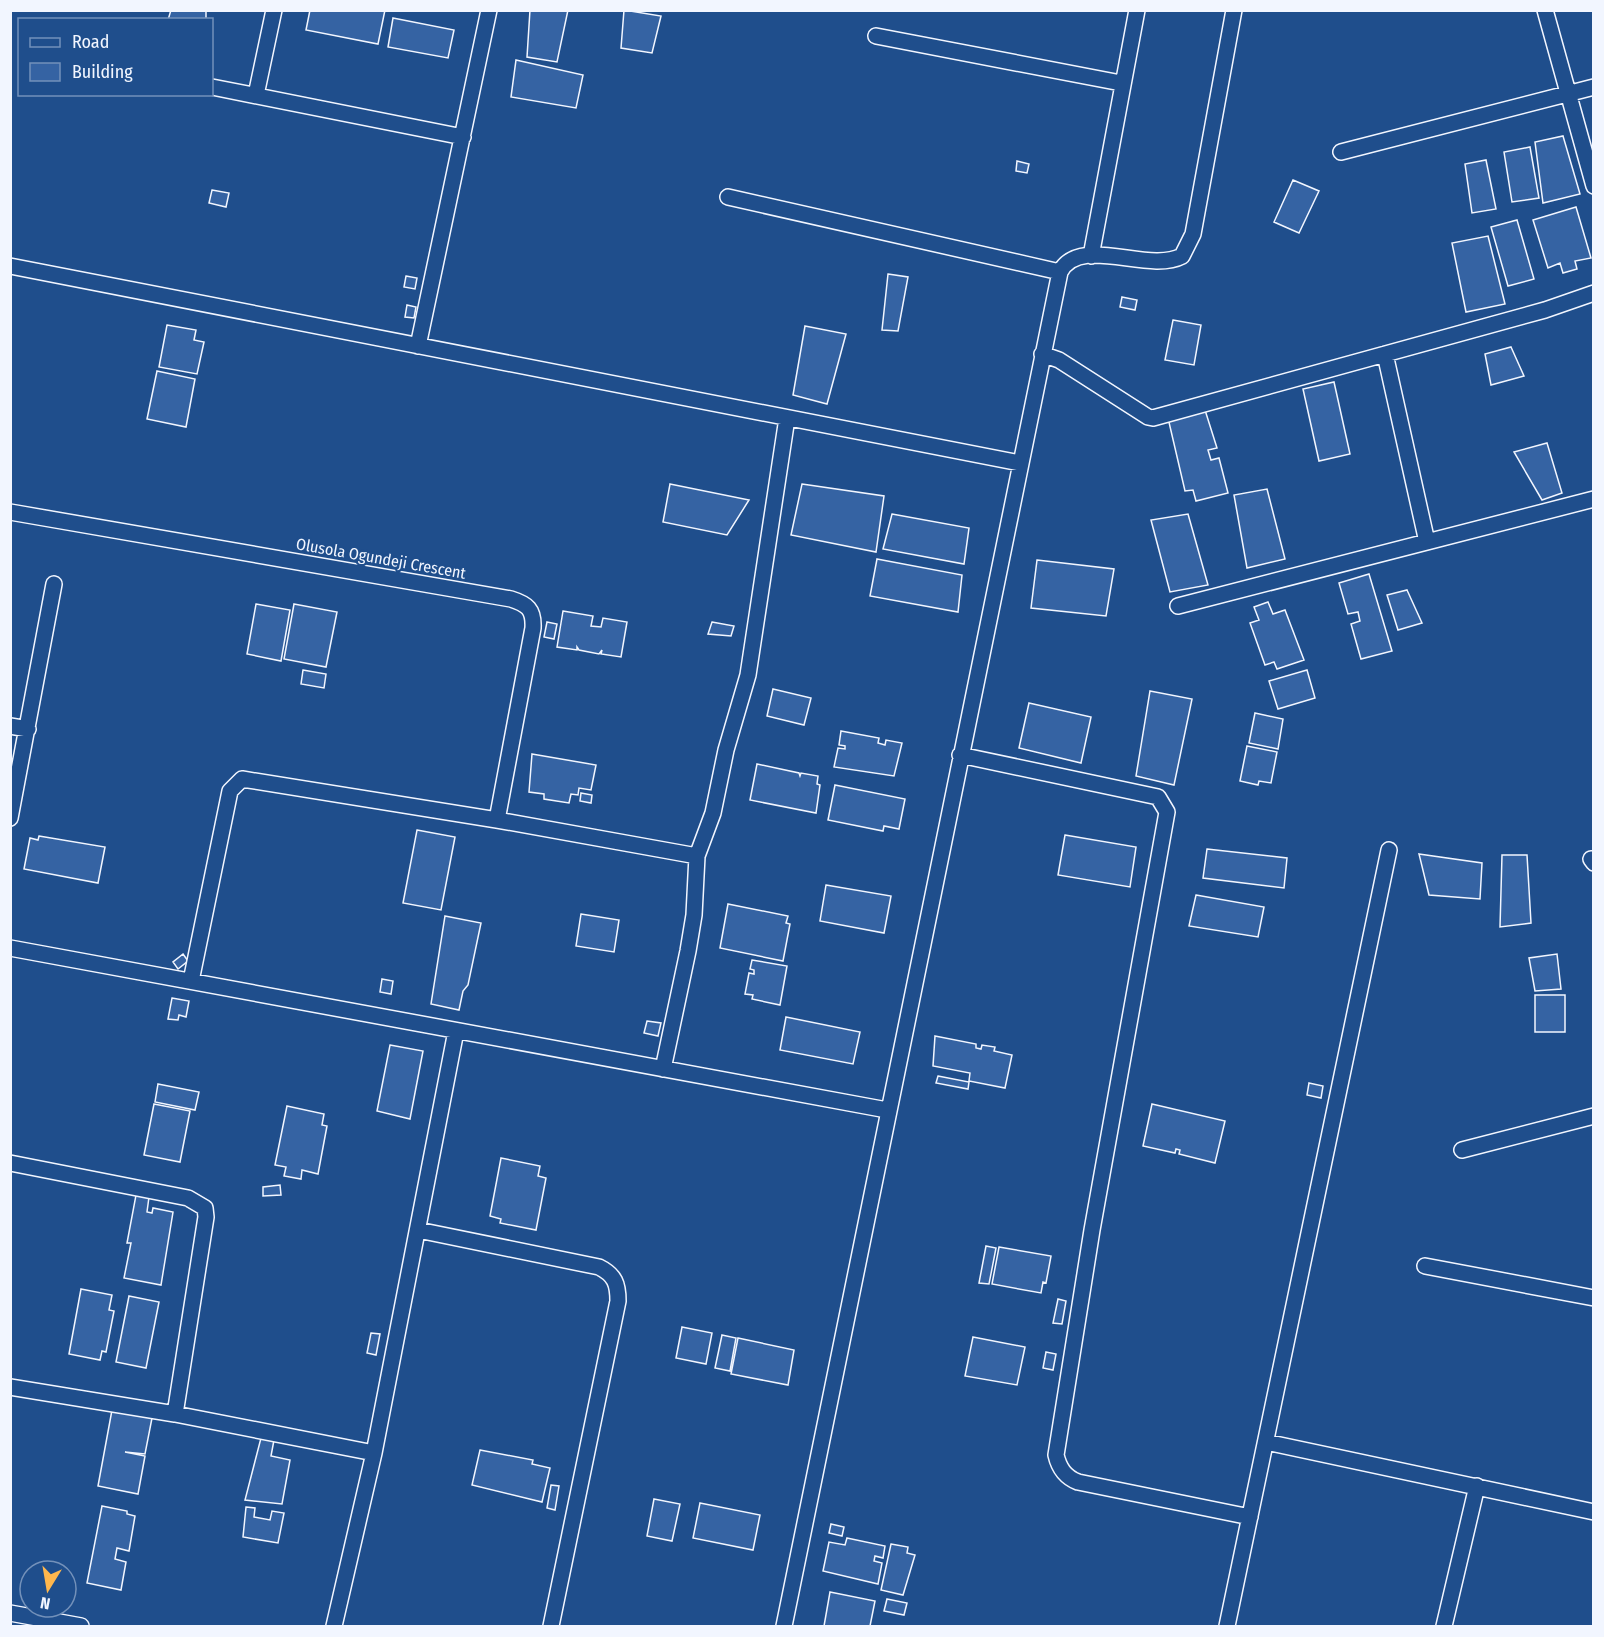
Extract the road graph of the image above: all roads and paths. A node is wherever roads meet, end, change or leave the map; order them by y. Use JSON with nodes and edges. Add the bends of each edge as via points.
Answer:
{"nodes":[{"id":1,"x":274,"y":10,"type":"edge"},
{"id":2,"x":489,"y":10,"type":"edge"},
{"id":3,"x":1137,"y":10,"type":"edge"},
{"id":4,"x":1234,"y":10,"type":"edge"},
{"id":5,"x":1545,"y":10,"type":"edge"},
{"id":6,"x":876,"y":36,"type":"dead end"},
{"id":7,"x":1121,"y":83,"type":"junction"},
{"id":8,"x":213,"y":87,"type":"edge"},
{"id":9,"x":1593,"y":87,"type":"edge"},
{"id":10,"x":256,"y":95,"type":"junction"},
{"id":11,"x":1567,"y":96,"type":"junction"},
{"id":12,"x":463,"y":137,"type":"junction"},
{"id":13,"x":1341,"y":152,"type":"dead end"},
{"id":14,"x":1593,"y":186,"type":"edge"},
{"id":15,"x":728,"y":197,"type":"dead end"},
{"id":16,"x":1090,"y":256,"type":"junction"},
{"id":17,"x":10,"y":266,"type":"edge"},
{"id":18,"x":1060,"y":272,"type":"junction"},
{"id":19,"x":1593,"y":293,"type":"edge"},
{"id":20,"x":418,"y":346,"type":"junction"},
{"id":21,"x":1042,"y":354,"type":"junction"},
{"id":22,"x":1385,"y":354,"type":"junction"},
{"id":23,"x":787,"y":418,"type":"junction"},
{"id":24,"x":1020,"y":463,"type":"junction"},
{"id":25,"x":1593,"y":499,"type":"edge"},
{"id":26,"x":10,"y":512,"type":"edge"},
{"id":27,"x":1427,"y":542,"type":"junction"},
{"id":28,"x":54,"y":584,"type":"dead end"},
{"id":29,"x":1178,"y":606,"type":"dead end"},
{"id":30,"x":10,"y":726,"type":"edge"},
{"id":31,"x":28,"y":729,"type":"junction"},
{"id":32,"x":960,"y":755,"type":"junction"},
{"id":33,"x":10,"y":818,"type":"edge"},
{"id":34,"x":497,"y":820,"type":"junction"},
{"id":35,"x":1389,"y":850,"type":"dead end"},
{"id":36,"x":697,"y":856,"type":"junction"},
{"id":37,"x":10,"y":948,"type":"edge"},
{"id":38,"x":191,"y":981,"type":"junction"},
{"id":39,"x":456,"y":1030,"type":"junction"},
{"id":40,"x":663,"y":1069,"type":"junction"},
{"id":41,"x":887,"y":1110,"type":"junction"},
{"id":42,"x":1593,"y":1116,"type":"edge"},
{"id":43,"x":1462,"y":1150,"type":"dead end"},
{"id":44,"x":10,"y":1163,"type":"edge"},
{"id":45,"x":418,"y":1230,"type":"junction"},
{"id":46,"x":1425,"y":1266,"type":"dead end"},
{"id":47,"x":1593,"y":1298,"type":"edge"},
{"id":48,"x":10,"y":1387,"type":"edge"},
{"id":49,"x":175,"y":1414,"type":"junction"},
{"id":50,"x":1266,"y":1442,"type":"junction"},
{"id":51,"x":374,"y":1453,"type":"junction"},
{"id":52,"x":1476,"y":1486,"type":"junction"},
{"id":53,"x":1593,"y":1512,"type":"edge"},
{"id":54,"x":1250,"y":1517,"type":"junction"},
{"id":55,"x":10,"y":1613,"type":"edge"},
{"id":56,"x":81,"y":1626,"type":"edge"},
{"id":57,"x":334,"y":1626,"type":"edge"},
{"id":58,"x":551,"y":1626,"type":"edge"},
{"id":59,"x":784,"y":1626,"type":"edge"},
{"id":60,"x":1227,"y":1626,"type":"edge"},
{"id":61,"x":1444,"y":1626,"type":"edge"}],
"edges":[{"from":1,"to":10,"type":"street"},
{"from":2,"to":12,"type":"street"},
{"from":3,"to":7,"type":"street"},
{"from":4,"to":16,"type":"street","via":[[1188,247],[1182,256],[1163,262]]},
{"from":5,"to":11,"type":"street"},
{"from":6,"to":7,"type":"street"},
{"from":7,"to":16,"type":"street"},
{"from":8,"to":10,"type":"street"},
{"from":9,"to":11,"type":"street"},
{"from":10,"to":12,"type":"street"},
{"from":11,"to":13,"type":"street"},
{"from":11,"to":14,"type":"street"},
{"from":12,"to":20,"type":"street"},
{"from":15,"to":18,"type":"street"},
{"from":16,"to":18,"type":"street","via":[[1075,257]]},
{"from":17,"to":20,"type":"street"},
{"from":18,"to":21,"type":"street"},
{"from":19,"to":22,"type":"street"},
{"from":20,"to":23,"type":"street"},
{"from":21,"to":22,"type":"street","via":[[1059,360],[1153,418]]},
{"from":21,"to":24,"type":"street"},
{"from":22,"to":27,"type":"street"},
{"from":23,"to":24,"type":"street"},
{"from":23,"to":36,"type":"street","via":[[748,675],[728,740],[713,813]]},
{"from":24,"to":32,"type":"street"},
{"from":25,"to":27,"type":"street"},
{"from":26,"to":34,"type":"street","name":"Olusola Ogundeji Crescent","via":[[526,604],[531,610],[533,628]]},
{"from":27,"to":29,"type":"street"},
{"from":28,"to":31,"type":"street"},
{"from":30,"to":31,"type":"street"},
{"from":31,"to":33,"type":"street"},
{"from":32,"to":41,"type":"street"},
{"from":32,"to":54,"type":"street","via":[[1158,797],[1164,803],[1167,812],[1148,928],[1092,1230],[1056,1455],[1064,1473],[1078,1482]]},
{"from":34,"to":36,"type":"street"},
{"from":34,"to":38,"type":"street","via":[[242,779],[230,791]]},
{"from":35,"to":50,"type":"street"},
{"from":36,"to":40,"type":"street","via":[[694,915]]},
{"from":37,"to":38,"type":"street"},
{"from":38,"to":39,"type":"street"},
{"from":39,"to":40,"type":"street"},
{"from":39,"to":45,"type":"street"},
{"from":40,"to":41,"type":"street"},
{"from":41,"to":59,"type":"street"},
{"from":42,"to":43,"type":"street"},
{"from":44,"to":49,"type":"street","via":[[188,1198],[205,1208]]},
{"from":45,"to":51,"type":"street"},
{"from":45,"to":58,"type":"street","via":[[599,1267],[616,1282],[618,1301]]},
{"from":46,"to":47,"type":"street"},
{"from":48,"to":49,"type":"street"},
{"from":49,"to":51,"type":"street"},
{"from":50,"to":52,"type":"street"},
{"from":50,"to":54,"type":"street"},
{"from":51,"to":57,"type":"street"},
{"from":52,"to":53,"type":"street"},
{"from":52,"to":61,"type":"street"},
{"from":54,"to":60,"type":"street"},
{"from":55,"to":56,"type":"street"}]}
